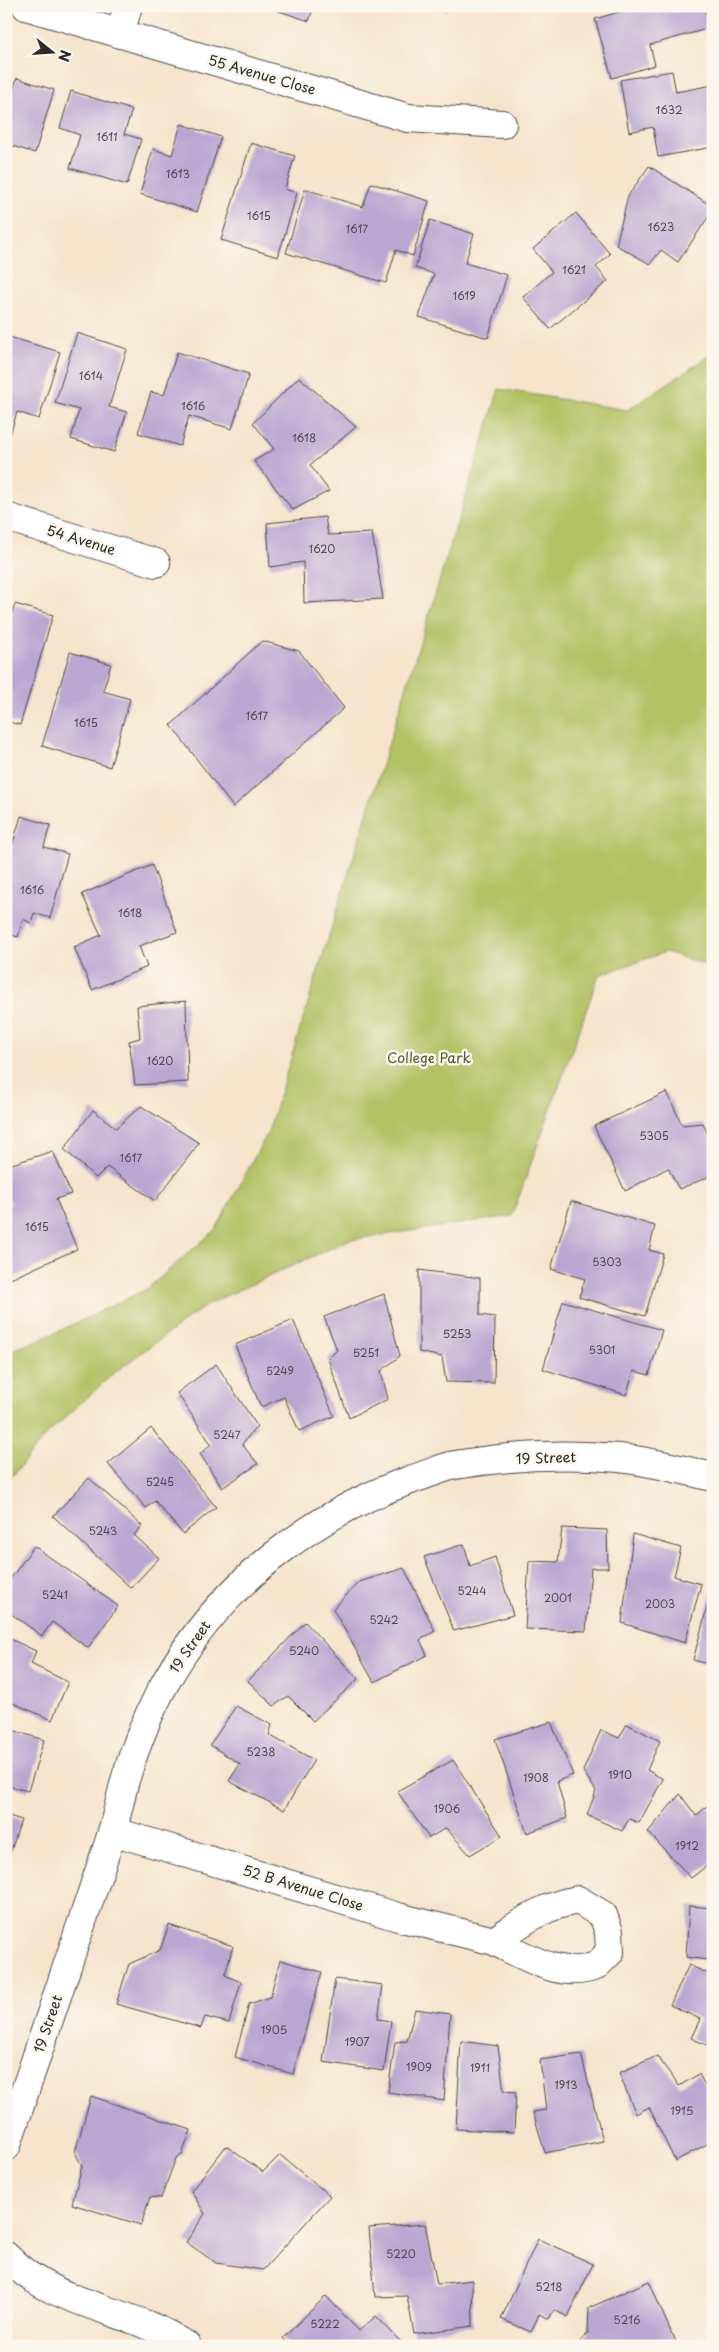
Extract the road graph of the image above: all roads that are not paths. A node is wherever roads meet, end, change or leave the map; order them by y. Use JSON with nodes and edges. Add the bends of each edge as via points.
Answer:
{"nodes":[{"id":1,"x":26,"y":6,"type":"edge"},
{"id":2,"x":128,"y":6,"type":"edge"},
{"id":3,"x":120,"y":34,"type":"junction"},
{"id":4,"x":502,"y":124,"type":"dead end"},
{"id":5,"x":6,"y":518,"type":"edge"},
{"id":6,"x":156,"y":563,"type":"dead end"},
{"id":7,"x":713,"y":1477,"type":"edge"},
{"id":8,"x":112,"y":1832,"type":"junction"},
{"id":9,"x":494,"y":1941,"type":"dead end"},
{"id":10,"x":6,"y":2147,"type":"edge"},
{"id":11,"x":6,"y":2256,"type":"edge"},
{"id":12,"x":187,"y":2346,"type":"edge"}],
"edges":[{"from":1,"to":3,"type":"street","name":"55 Avenue Close"},
{"from":2,"to":3,"type":"street"},
{"from":3,"to":4,"type":"street","name":"55 Avenue Close","via":[[408,118]]},
{"from":5,"to":6,"type":"street","name":"54 Avenue"},
{"from":7,"to":8,"type":"street","name":"19 Street","via":[[619,1458],[517,1458],[453,1466],[351,1504],[262,1564],[224,1602],[183,1653],[145,1725],[126,1777]]},
{"from":8,"to":9,"type":"street","name":"52 B Avenue Close","via":[[398,1917]]},
{"from":8,"to":10,"type":"street","name":"19 Street"},
{"from":11,"to":12,"type":"street","via":[[20,2270],[42,2283],[152,2327]]}]}
